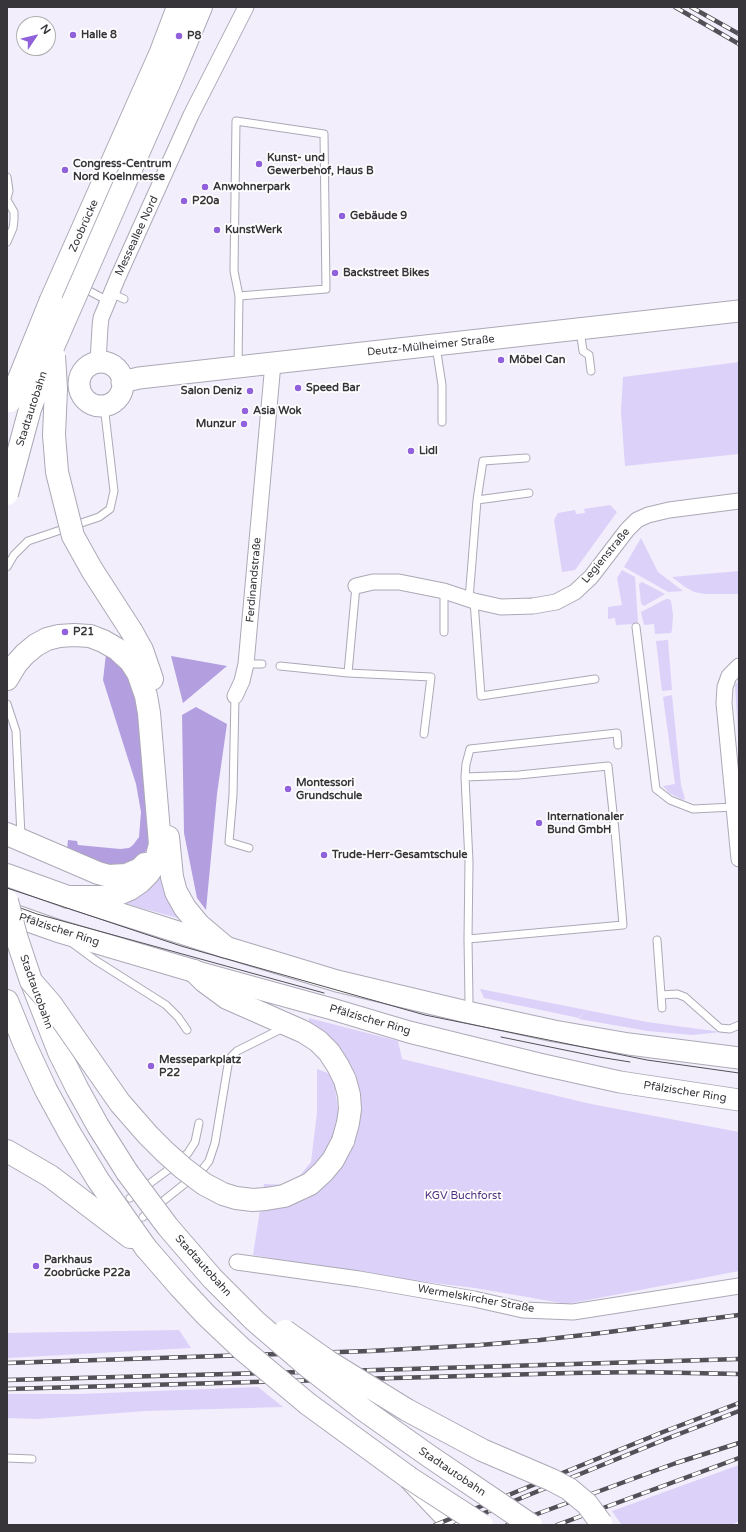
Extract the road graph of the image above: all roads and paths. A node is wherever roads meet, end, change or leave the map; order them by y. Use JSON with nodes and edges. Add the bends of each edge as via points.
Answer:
{"nodes":[{"id":1,"x":178,"y":7,"type":"edge"},
{"id":2,"x":201,"y":7,"type":"edge"},
{"id":3,"x":246,"y":7,"type":"edge"},
{"id":4,"x":7,"y":177,"type":"edge"},
{"id":5,"x":7,"y":199,"type":"edge"},
{"id":6,"x":7,"y":242,"type":"edge"},
{"id":7,"x":72,"y":282,"type":"dead end"},
{"id":8,"x":239,"y":296,"type":"junction"},
{"id":9,"x":114,"y":298,"type":"junction"},
{"id":10,"x":739,"y":311,"type":"edge"},
{"id":11,"x":580,"y":329,"type":"junction"},
{"id":12,"x":436,"y":346,"type":"junction"},
{"id":13,"x":53,"y":347,"type":"junction"},
{"id":14,"x":98,"y":362,"type":"junction"},
{"id":15,"x":274,"y":363,"type":"junction"},
{"id":16,"x":238,"y":367,"type":"junction"},
{"id":17,"x":591,"y":371,"type":"dead end"},
{"id":18,"x":122,"y":382,"type":"junction"},
{"id":19,"x":79,"y":388,"type":"junction"},
{"id":20,"x":8,"y":404,"type":"edge"},
{"id":21,"x":104,"y":405,"type":"junction"},
{"id":22,"x":442,"y":422,"type":"dead end"},
{"id":23,"x":526,"y":458,"type":"dead end"},
{"id":24,"x":529,"y":493,"type":"dead end"},
{"id":25,"x":7,"y":494,"type":"edge"},
{"id":26,"x":477,"y":500,"type":"junction"},
{"id":27,"x":739,"y":501,"type":"edge"},
{"id":28,"x":7,"y":567,"type":"edge"},
{"id":29,"x":356,"y":586,"type":"joint"},
{"id":30,"x":444,"y":591,"type":"junction"},
{"id":31,"x":472,"y":600,"type":"junction"},
{"id":32,"x":636,"y":627,"type":"dead end"},
{"id":33,"x":444,"y":632,"type":"dead end"},
{"id":34,"x":246,"y":664,"type":"junction"},
{"id":35,"x":262,"y":664,"type":"dead end"},
{"id":36,"x":280,"y":666,"type":"dead end"},
{"id":37,"x":739,"y":666,"type":"edge"},
{"id":38,"x":348,"y":673,"type":"junction"},
{"id":39,"x":7,"y":679,"type":"edge"},
{"id":40,"x":595,"y":679,"type":"dead end"},
{"id":41,"x":235,"y":696,"type":"joint"},
{"id":42,"x":7,"y":704,"type":"edge"},
{"id":43,"x":424,"y":734,"type":"dead end"},
{"id":44,"x":618,"y":746,"type":"dead end"},
{"id":45,"x":465,"y":777,"type":"junction"},
{"id":46,"x":734,"y":807,"type":"junction"},
{"id":47,"x":157,"y":808,"type":"junction"},
{"id":48,"x":14,"y":837,"type":"edge"},
{"id":49,"x":249,"y":848,"type":"dead end"},
{"id":50,"x":739,"y":859,"type":"edge"},
{"id":51,"x":7,"y":875,"type":"edge"},
{"id":52,"x":68,"y":897,"type":"junction"},
{"id":53,"x":7,"y":901,"type":"edge"},
{"id":54,"x":7,"y":913,"type":"edge"},
{"id":55,"x":58,"y":931,"type":"junction"},
{"id":56,"x":468,"y":939,"type":"junction"},
{"id":57,"x":657,"y":940,"type":"dead end"},
{"id":58,"x":225,"y":947,"type":"junction"},
{"id":59,"x":194,"y":971,"type":"junction"},
{"id":60,"x":31,"y":980,"type":"junction"},
{"id":61,"x":661,"y":996,"type":"junction"},
{"id":62,"x":7,"y":1001,"type":"edge"},
{"id":63,"x":662,"y":1008,"type":"dead end"},
{"id":64,"x":467,"y":1012,"type":"junction"},
{"id":65,"x":291,"y":1025,"type":"junction"},
{"id":66,"x":739,"y":1025,"type":"edge"},
{"id":67,"x":187,"y":1030,"type":"dead end"},
{"id":68,"x":739,"y":1058,"type":"edge"},
{"id":69,"x":739,"y":1100,"type":"edge"},
{"id":70,"x":199,"y":1123,"type":"dead end"},
{"id":71,"x":7,"y":1151,"type":"edge"},
{"id":72,"x":130,"y":1198,"type":"dead end"},
{"id":73,"x":143,"y":1217,"type":"dead end"},
{"id":74,"x":146,"y":1248,"type":"junction"},
{"id":75,"x":237,"y":1262,"type":"dead end"},
{"id":76,"x":212,"y":1278,"type":"junction"},
{"id":77,"x":739,"y":1286,"type":"edge"},
{"id":78,"x":7,"y":1458,"type":"edge"},
{"id":79,"x":32,"y":1459,"type":"dead end"},
{"id":80,"x":408,"y":1477,"type":"junction"},
{"id":81,"x":602,"y":1524,"type":"edge"},
{"id":82,"x":452,"y":1525,"type":"edge"},
{"id":83,"x":482,"y":1525,"type":"edge"},
{"id":84,"x":531,"y":1525,"type":"edge"}],
"edges":[{"from":1,"to":20,"type":"main road","name":"Zoobrücke","bridge":true,"via":[[161,52],[51,300]]},
{"from":2,"to":13,"type":"main road","name":"Zoobrücke","bridge":true},
{"from":3,"to":9,"type":"street","name":"Messeallee Nord","via":[[190,115]]},
{"from":4,"to":5,"type":"lane"},
{"from":5,"to":6,"type":"lane","via":[[14,212],[14,220]]},
{"from":7,"to":9,"type":"lane"},
{"from":8,"to":8,"type":"lane","via":[[326,289],[324,134],[236,121],[234,271]]},
{"from":8,"to":16,"type":"lane"},
{"from":9,"to":14,"type":"street","name":"Messeallee Nord","via":[[100,327]]},
{"from":10,"to":11,"type":"main road","name":"Deutz-Mülheimer Straße"},
{"from":11,"to":12,"type":"main road","name":"Deutz-Mülheimer Straße"},
{"from":11,"to":17,"type":"lane","via":[[583,351],[589,355]]},
{"from":12,"to":15,"type":"main road","name":"Deutz-Mülheimer Straße"},
{"from":12,"to":22,"type":"lane","via":[[442,385]]},
{"from":13,"to":25,"type":"main road","name":"Stadtautobahn","bridge":true,"via":[[30,409]]},
{"from":13,"to":58,"type":"main road","bridge":true,"via":[[56,472],[63,503],[73,536],[132,632],[148,666],[154,688],[170,861],[176,892],[199,925]]},
{"from":14,"to":18,"type":"main road","via":[[117,369]]},
{"from":14,"to":19,"type":"main road","via":[[83,371]]},
{"from":15,"to":16,"type":"main road","name":"Deutz-Mülheimer Straße"},
{"from":15,"to":34,"type":"street","name":"Ferdinandstraße"},
{"from":16,"to":18,"type":"main road","name":"Deutz-Mülheimer Straße"},
{"from":18,"to":21,"type":"main road","via":[[122,390],[118,397],[112,403]]},
{"from":19,"to":20,"type":"main road"},
{"from":19,"to":21,"type":"main road","via":[[86,400]]},
{"from":21,"to":28,"type":"lane","via":[[114,491],[110,509],[99,517],[28,541],[14,555]]},
{"from":23,"to":26,"type":"lane","via":[[483,461]]},
{"from":24,"to":26,"type":"lane"},
{"from":26,"to":31,"type":"lane"},
{"from":27,"to":31,"type":"street","name":"Legienstraße","via":[[669,510],[637,520],[591,577],[575,592],[556,602],[501,607]]},
{"from":29,"to":30,"type":"street","name":"Legienstraße","via":[[373,582],[399,582]]},
{"from":29,"to":38,"type":"lane"},
{"from":30,"to":31,"type":"street","name":"Legienstraße"},
{"from":30,"to":33,"type":"lane"},
{"from":31,"to":40,"type":"lane","via":[[481,696]]},
{"from":32,"to":46,"type":"lane","via":[[656,789],[670,800],[693,809]]},
{"from":34,"to":35,"type":"lane"},
{"from":34,"to":41,"type":"street","name":"Ferdinandstraße"},
{"from":36,"to":38,"type":"lane"},
{"from":37,"to":46,"type":"street","via":[[725,687],[724,703]]},
{"from":38,"to":43,"type":"lane","via":[[431,677]]},
{"from":39,"to":47,"type":"main road","via":[[25,654],[47,639],[59,636],[90,636],[117,649],[131,662],[146,696]]},
{"from":41,"to":49,"type":"lane","name":"Ferdinandstraße","via":[[236,724],[229,842]]},
{"from":42,"to":48,"type":"lane","via":[[16,731]]},
{"from":44,"to":45,"type":"lane","via":[[617,733],[470,749]]},
{"from":45,"to":56,"type":"lane","via":[[469,862]]},
{"from":45,"to":56,"type":"lane","via":[[520,775],[608,766],[623,925]]},
{"from":46,"to":50,"type":"street"},
{"from":47,"to":48,"type":"main road","via":[[150,855],[140,869],[126,876],[98,873]]},
{"from":47,"to":52,"type":"main road","via":[[160,844],[155,864],[148,874],[140,882],[114,896]]},
{"from":51,"to":52,"type":"main road"},
{"from":52,"to":58,"type":"main road"},
{"from":53,"to":60,"type":"main road","name":"Stadtautobahn","bridge":true},
{"from":54,"to":55,"type":"main road","name":"Pfälzischer Ring"},
{"from":55,"to":59,"type":"main road","name":"Pfälzischer Ring"},
{"from":55,"to":67,"type":"lane","via":[[95,960],[166,1005],[178,1016]]},
{"from":56,"to":64,"type":"lane"},
{"from":57,"to":61,"type":"lane"},
{"from":58,"to":64,"type":"main road","via":[[337,981]]},
{"from":59,"to":65,"type":"main road","via":[[227,998]]},
{"from":59,"to":69,"type":"main road","name":"Pfälzischer Ring","via":[[408,1032],[539,1064],[620,1082]]},
{"from":60,"to":65,"type":"main road","bridge":true,"via":[[51,1004],[102,1078],[148,1135],[204,1184],[222,1194],[247,1199],[284,1196],[310,1184],[333,1160],[348,1123],[350,1109],[342,1073],[329,1052]]},
{"from":60,"to":76,"type":"main road","name":"Stadtautobahn","bridge":true,"via":[[59,1052],[98,1126],[146,1199]]},
{"from":61,"to":63,"type":"lane"},
{"from":61,"to":66,"type":"lane","via":[[677,994],[685,997],[720,1028],[730,1029]]},
{"from":62,"to":74,"type":"main road","via":[[34,1065],[69,1132],[98,1180]]},
{"from":64,"to":68,"type":"main road","via":[[629,1044]]},
{"from":65,"to":73,"type":"lane","via":[[231,1056],[227,1063],[215,1143],[208,1161],[202,1170]]},
{"from":70,"to":72,"type":"lane","via":[[195,1142],[188,1153]]},
{"from":71,"to":74,"type":"main road","via":[[50,1176]]},
{"from":74,"to":80,"type":"main road","bridge":true,"via":[[206,1315],[242,1349],[308,1404]]},
{"from":75,"to":77,"type":"street","name":"Wermelskircher Straße","via":[[359,1279],[523,1310],[573,1312]]},
{"from":76,"to":81,"type":"main road","bridge":true,"via":[[249,1299],[287,1332],[329,1362],[407,1410],[482,1450],[569,1489],[587,1504]]},
{"from":76,"to":84,"type":"main road","name":"Stadtautobahn","bridge":true,"via":[[255,1321],[327,1382],[429,1456]]},
{"from":78,"to":79,"type":"lane"},
{"from":80,"to":82,"type":"main road","bridge":true},
{"from":80,"to":83,"type":"main road","bridge":true}]}
